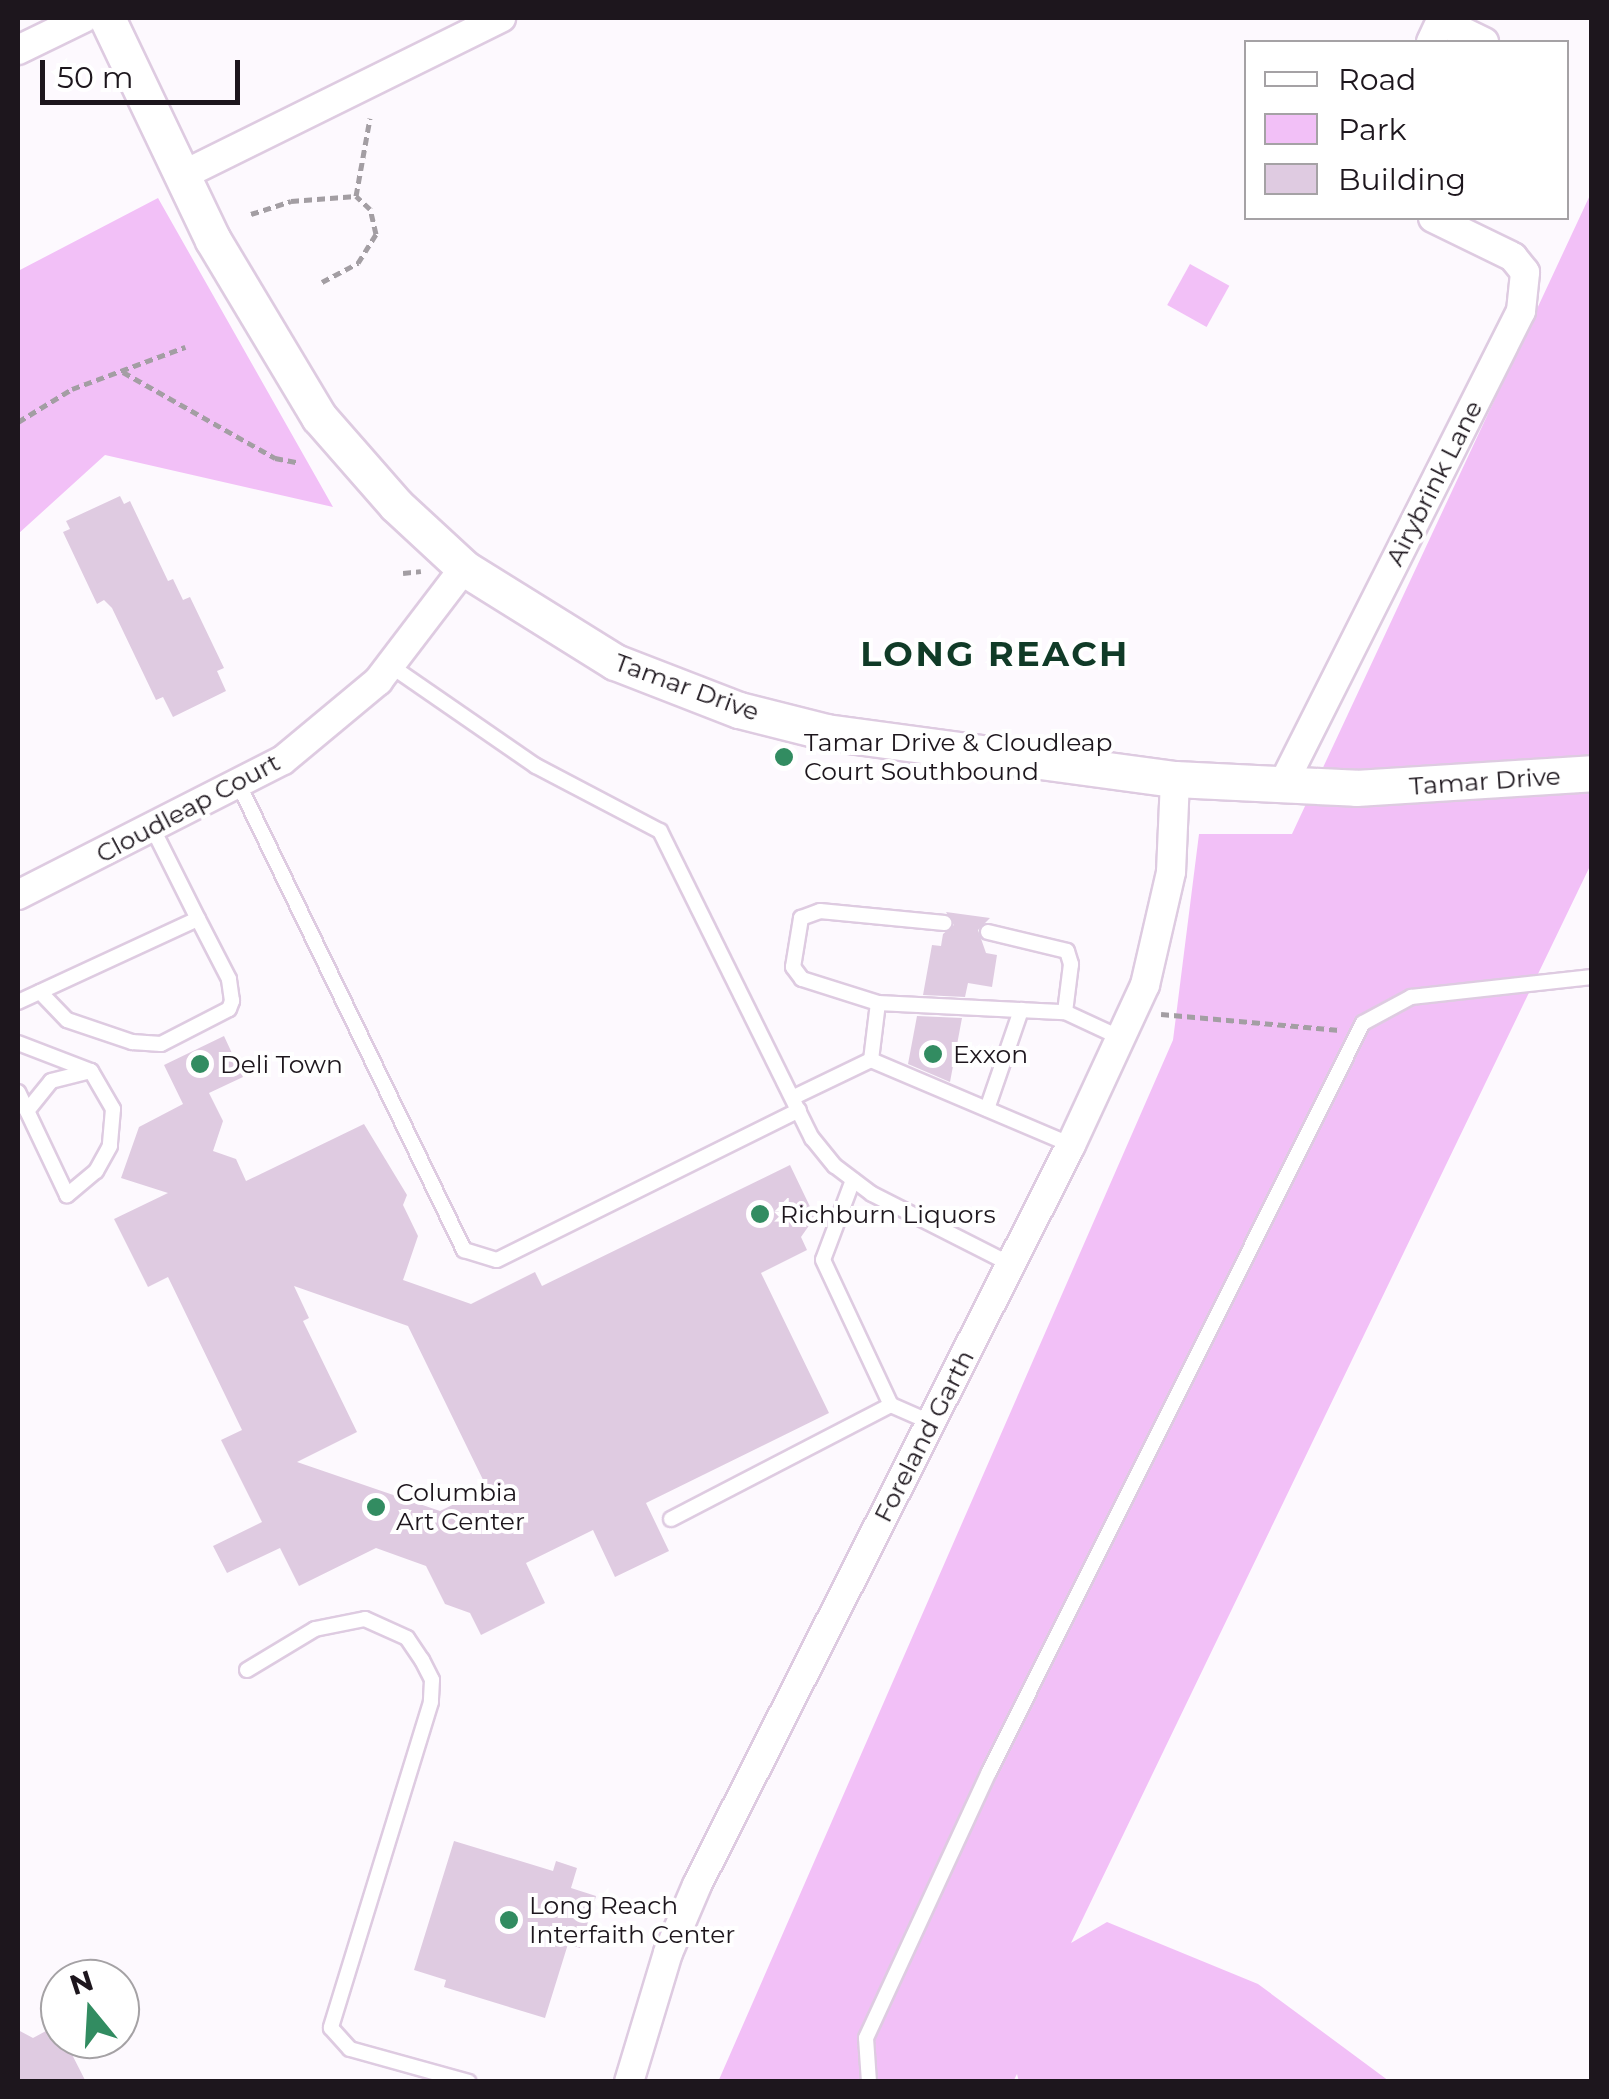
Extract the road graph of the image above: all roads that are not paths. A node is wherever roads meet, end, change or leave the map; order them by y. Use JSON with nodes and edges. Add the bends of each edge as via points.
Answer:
{"nodes":[{"id":1,"x":84,"y":18,"type":"edge"},
{"id":2,"x":107,"y":18,"type":"edge"},
{"id":3,"x":501,"y":18,"type":"edge"},
{"id":4,"x":1431,"y":40,"type":"edge"},
{"id":5,"x":1480,"y":40,"type":"edge"},
{"id":6,"x":18,"y":50,"type":"edge"},
{"id":7,"x":182,"y":175,"type":"junction"},
{"id":8,"x":1437,"y":220,"type":"edge"},
{"id":9,"x":464,"y":568,"type":"junction"},
{"id":10,"x":391,"y":666,"type":"junction"},
{"id":11,"x":1592,"y":774,"type":"edge"},
{"id":12,"x":1175,"y":780,"type":"junction"},
{"id":13,"x":240,"y":785,"type":"junction"},
{"id":14,"x":1280,"y":788,"type":"junction"},
{"id":15,"x":153,"y":829,"type":"junction"},
{"id":16,"x":18,"y":896,"type":"edge"},
{"id":17,"x":198,"y":919,"type":"junction"},
{"id":18,"x":944,"y":923,"type":"dead end"},
{"id":19,"x":988,"y":932,"type":"dead end"},
{"id":20,"x":1592,"y":977,"type":"edge"},
{"id":21,"x":40,"y":992,"type":"junction"},
{"id":22,"x":18,"y":1002,"type":"edge"},
{"id":23,"x":878,"y":1003,"type":"junction"},
{"id":24,"x":1021,"y":1010,"type":"junction"},
{"id":25,"x":1065,"y":1012,"type":"junction"},
{"id":26,"x":1120,"y":1038,"type":"junction"},
{"id":27,"x":18,"y":1044,"type":"edge"},
{"id":28,"x":872,"y":1060,"type":"junction"},
{"id":29,"x":91,"y":1072,"type":"junction"},
{"id":30,"x":18,"y":1092,"type":"edge"},
{"id":31,"x":796,"y":1103,"type":"junction"},
{"id":32,"x":988,"y":1109,"type":"junction"},
{"id":33,"x":26,"y":1111,"type":"junction"},
{"id":34,"x":1071,"y":1145,"type":"junction"},
{"id":35,"x":854,"y":1180,"type":"junction"},
{"id":36,"x":1010,"y":1264,"type":"junction"},
{"id":37,"x":891,"y":1405,"type":"junction"},
{"id":38,"x":930,"y":1422,"type":"junction"},
{"id":39,"x":671,"y":1518,"type":"dead end"},
{"id":40,"x":247,"y":1670,"type":"dead end"},
{"id":41,"x":469,"y":2082,"type":"edge"},
{"id":42,"x":629,"y":2082,"type":"edge"},
{"id":43,"x":868,"y":2082,"type":"edge"}],
"edges":[{"from":1,"to":6,"type":"street"},
{"from":2,"to":7,"type":"street","name":"Tamar Drive"},
{"from":3,"to":7,"type":"street"},
{"from":4,"to":5,"type":"street","via":[[1441,21]]},
{"from":7,"to":9,"type":"street","name":"Tamar Drive","via":[[248,307],[319,417],[396,505]]},
{"from":8,"to":14,"type":"street","name":"Airybrink Lane","via":[[1513,256],[1525,272],[1524,300]]},
{"from":9,"to":10,"type":"street","name":"Cloudleap Court"},
{"from":9,"to":12,"type":"street","name":"Tamar Drive","via":[[615,662],[739,710],[826,732]]},
{"from":10,"to":13,"type":"street","name":"Cloudleap Court","via":[[342,715]]},
{"from":10,"to":31,"type":"lane","via":[[536,766],[660,831]]},
{"from":11,"to":14,"type":"street","name":"Tamar Drive","via":[[1452,786]]},
{"from":12,"to":14,"type":"street","name":"Tamar Drive"},
{"from":12,"to":26,"type":"street","name":"Foreland Garth","via":[[1165,908]]},
{"from":13,"to":15,"type":"street","name":"Cloudleap Court"},
{"from":13,"to":31,"type":"lane","via":[[464,1250],[497,1260]]},
{"from":15,"to":16,"type":"street","name":"Cloudleap Court"},
{"from":15,"to":17,"type":"lane"},
{"from":17,"to":21,"type":"lane"},
{"from":17,"to":21,"type":"lane","via":[[229,980],[232,1001],[229,1010],[161,1044],[146,1046],[67,1020]]},
{"from":18,"to":23,"type":"lane","via":[[810,912],[795,931],[793,967],[817,986]]},
{"from":19,"to":25,"type":"lane","via":[[1066,951],[1071,964]]},
{"from":20,"to":43,"type":"lane","via":[[1411,997],[1376,1010],[1360,1028],[980,1790],[866,2038]]},
{"from":21,"to":22,"type":"lane"},
{"from":23,"to":24,"type":"lane"},
{"from":23,"to":28,"type":"lane"},
{"from":24,"to":25,"type":"lane"},
{"from":24,"to":32,"type":"lane"},
{"from":25,"to":26,"type":"lane"},
{"from":26,"to":34,"type":"street","name":"Foreland Garth"},
{"from":27,"to":29,"type":"lane"},
{"from":28,"to":31,"type":"lane"},
{"from":28,"to":32,"type":"lane"},
{"from":29,"to":33,"type":"lane","via":[[51,1082]]},
{"from":29,"to":33,"type":"lane","via":[[113,1109],[114,1128],[96,1171],[67,1194]]},
{"from":30,"to":33,"type":"lane"},
{"from":31,"to":35,"type":"lane","via":[[812,1138]]},
{"from":32,"to":34,"type":"lane"},
{"from":34,"to":36,"type":"street","name":"Foreland Garth"},
{"from":35,"to":36,"type":"lane"},
{"from":35,"to":37,"type":"lane","via":[[823,1260]]},
{"from":36,"to":38,"type":"street","name":"Foreland Garth"},
{"from":37,"to":38,"type":"lane"},
{"from":37,"to":39,"type":"lane"},
{"from":38,"to":42,"type":"street","name":"Foreland Garth","via":[[697,1885]]},
{"from":40,"to":41,"type":"lane","via":[[315,1629],[365,1620],[408,1638],[422,1660],[432,1680],[431,1702],[332,2028],[350,2049]]}]}
